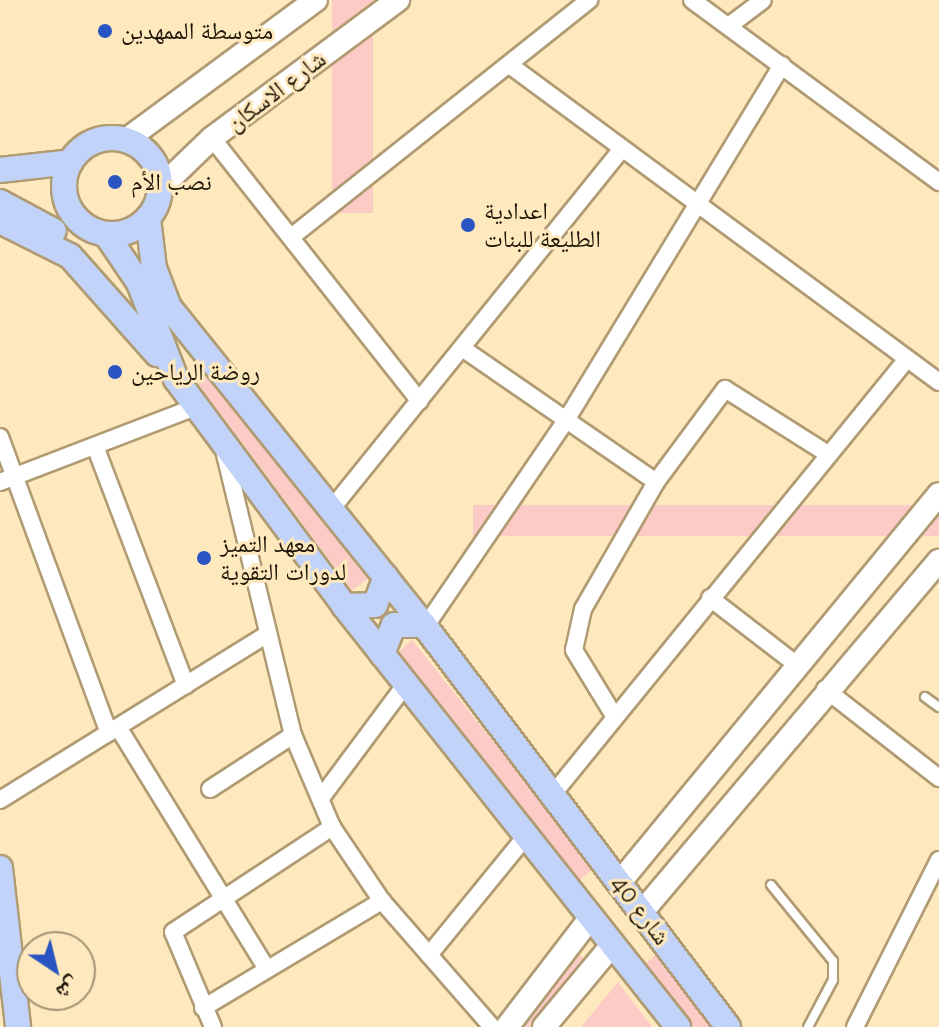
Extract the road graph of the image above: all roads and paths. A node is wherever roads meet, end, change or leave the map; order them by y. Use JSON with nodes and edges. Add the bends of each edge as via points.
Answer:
{"nodes":[{"id":1,"x":398,"y":0,"type":"edge"},
{"id":2,"x":589,"y":0,"type":"edge"},
{"id":3,"x":692,"y":0,"type":"edge"},
{"id":4,"x":763,"y":0,"type":"edge"},
{"id":5,"x":302,"y":4,"type":"edge"},
{"id":6,"x":730,"y":25,"type":"junction"},
{"id":7,"x":782,"y":65,"type":"junction"},
{"id":8,"x":511,"y":66,"type":"junction"},
{"id":9,"x":212,"y":138,"type":"junction"},
{"id":10,"x":126,"y":140,"type":"junction"},
{"id":11,"x":622,"y":149,"type":"junction"},
{"id":12,"x":71,"y":162,"type":"junction"},
{"id":13,"x":0,"y":170,"type":"edge"},
{"id":14,"x":939,"y":182,"type":"edge"},
{"id":15,"x":160,"y":188,"type":"junction"},
{"id":16,"x":0,"y":202,"type":"edge"},
{"id":17,"x":697,"y":205,"type":"junction"},
{"id":18,"x":148,"y":218,"type":"junction"},
{"id":19,"x":0,"y":221,"type":"edge"},
{"id":20,"x":106,"y":234,"type":"junction"},
{"id":21,"x":295,"y":234,"type":"junction"},
{"id":22,"x":105,"y":289,"type":"junction"},
{"id":23,"x":462,"y":348,"type":"junction"},
{"id":24,"x":907,"y":359,"type":"junction"},
{"id":25,"x":176,"y":379,"type":"junction"},
{"id":26,"x":939,"y":382,"type":"edge"},
{"id":27,"x":420,"y":401,"type":"junction"},
{"id":28,"x":198,"y":406,"type":"junction"},
{"id":29,"x":568,"y":417,"type":"junction"},
{"id":30,"x":0,"y":437,"type":"edge"},
{"id":31,"x":222,"y":440,"type":"junction"},
{"id":32,"x":95,"y":446,"type":"junction"},
{"id":33,"x":828,"y":454,"type":"junction"},
{"id":34,"x":7,"y":479,"type":"edge"},
{"id":35,"x":656,"y":482,"type":"junction"},
{"id":36,"x":939,"y":494,"type":"edge"},
{"id":37,"x":333,"y":507,"type":"junction"},
{"id":38,"x":939,"y":561,"type":"edge"},
{"id":39,"x":386,"y":577,"type":"junction"},
{"id":40,"x":710,"y":598,"type":"junction"},
{"id":41,"x":344,"y":606,"type":"junction"},
{"id":42,"x":425,"y":626,"type":"junction"},
{"id":43,"x":266,"y":635,"type":"junction"},
{"id":44,"x":382,"y":654,"type":"junction"},
{"id":45,"x":797,"y":665,"type":"junction"},
{"id":46,"x":406,"y":684,"type":"junction"},
{"id":47,"x":186,"y":685,"type":"junction"},
{"id":48,"x":825,"y":689,"type":"junction"},
{"id":49,"x":925,"y":697,"type":"dead end"},
{"id":50,"x":939,"y":707,"type":"edge"},
{"id":51,"x":613,"y":714,"type":"junction"},
{"id":52,"x":114,"y":730,"type":"junction"},
{"id":53,"x":293,"y":735,"type":"junction"},
{"id":54,"x":939,"y":778,"type":"edge"},
{"id":55,"x":210,"y":789,"type":"dead end"},
{"id":56,"x":553,"y":794,"type":"junction"},
{"id":57,"x":321,"y":798,"type":"junction"},
{"id":58,"x":0,"y":800,"type":"edge"},
{"id":59,"x":332,"y":827,"type":"junction"},
{"id":60,"x":526,"y":836,"type":"junction"},
{"id":61,"x":939,"y":860,"type":"edge"},
{"id":62,"x":0,"y":868,"type":"edge"},
{"id":63,"x":620,"y":882,"type":"junction"},
{"id":64,"x":771,"y":885,"type":"dead end"},
{"id":65,"x":224,"y":895,"type":"junction"},
{"id":66,"x":382,"y":901,"type":"junction"},
{"id":67,"x":642,"y":912,"type":"junction"},
{"id":68,"x":591,"y":917,"type":"junction"},
{"id":69,"x":613,"y":944,"type":"junction"},
{"id":70,"x":429,"y":955,"type":"junction"},
{"id":71,"x":267,"y":969,"type":"junction"},
{"id":72,"x":203,"y":1008,"type":"junction"},
{"id":73,"x":674,"y":1023,"type":"edge"},
{"id":74,"x":18,"y":1027,"type":"edge"},
{"id":75,"x":213,"y":1027,"type":"edge"},
{"id":76,"x":492,"y":1027,"type":"edge"},
{"id":77,"x":507,"y":1027,"type":"edge"},
{"id":78,"x":544,"y":1027,"type":"edge"},
{"id":79,"x":728,"y":1027,"type":"edge"},
{"id":80,"x":808,"y":1027,"type":"edge"},
{"id":81,"x":855,"y":1027,"type":"edge"}],
"edges":[{"from":1,"to":9,"type":"street","name":"شارع الاسكان"},
{"from":2,"to":8,"type":"street"},
{"from":3,"to":6,"type":"street"},
{"from":4,"to":6,"type":"street"},
{"from":5,"to":10,"type":"street","name":"شارع الاسكان"},
{"from":6,"to":7,"type":"street"},
{"from":7,"to":14,"type":"street"},
{"from":7,"to":17,"type":"street"},
{"from":8,"to":11,"type":"street"},
{"from":8,"to":21,"type":"street"},
{"from":9,"to":15,"type":"street","name":"شارع الاسكان"},
{"from":9,"to":21,"type":"street"},
{"from":10,"to":12,"type":"main road","via":[[94,142]]},
{"from":10,"to":15,"type":"main road","via":[[152,158]]},
{"from":11,"to":17,"type":"street"},
{"from":11,"to":23,"type":"street"},
{"from":12,"to":13,"type":"main road"},
{"from":12,"to":20,"type":"main road","via":[[69,207]]},
{"from":15,"to":18,"type":"main road"},
{"from":16,"to":22,"type":"main road","via":[[48,226]]},
{"from":17,"to":24,"type":"street"},
{"from":17,"to":29,"type":"street"},
{"from":18,"to":20,"type":"main road"},
{"from":18,"to":37,"type":"main road","name":"شارع 40","via":[[169,307]]},
{"from":19,"to":22,"type":"main road","via":[[53,245]]},
{"from":20,"to":25,"type":"main road","via":[[139,283]]},
{"from":21,"to":27,"type":"street"},
{"from":22,"to":25,"type":"main road"},
{"from":23,"to":27,"type":"street"},
{"from":23,"to":29,"type":"street"},
{"from":24,"to":26,"type":"street"},
{"from":24,"to":33,"type":"street"},
{"from":25,"to":28,"type":"main road"},
{"from":27,"to":37,"type":"street"},
{"from":28,"to":31,"type":"main road"},
{"from":28,"to":32,"type":"street"},
{"from":29,"to":35,"type":"street"},
{"from":29,"to":42,"type":"street"},
{"from":30,"to":34,"type":"street"},
{"from":31,"to":41,"type":"main road"},
{"from":31,"to":43,"type":"street"},
{"from":32,"to":34,"type":"street"},
{"from":32,"to":47,"type":"street"},
{"from":33,"to":35,"type":"street","via":[[725,389]]},
{"from":33,"to":40,"type":"street"},
{"from":34,"to":52,"type":"street"},
{"from":35,"to":51,"type":"street","via":[[583,609],[574,650]]},
{"from":36,"to":45,"type":"street"},
{"from":37,"to":39,"type":"main road","name":"شارع 40"},
{"from":38,"to":48,"type":"street"},
{"from":39,"to":41,"type":"main road","via":[[375,605]]},
{"from":39,"to":42,"type":"main road","name":"شارع 40"},
{"from":40,"to":45,"type":"street"},
{"from":40,"to":51,"type":"street"},
{"from":41,"to":44,"type":"main road"},
{"from":42,"to":44,"type":"main road","via":[[394,625]]},
{"from":42,"to":56,"type":"main road","name":"شارع 40"},
{"from":43,"to":47,"type":"street"},
{"from":43,"to":53,"type":"street"},
{"from":44,"to":46,"type":"main road"},
{"from":45,"to":63,"type":"street"},
{"from":46,"to":57,"type":"street"},
{"from":46,"to":60,"type":"main road"},
{"from":47,"to":52,"type":"street"},
{"from":48,"to":54,"type":"street"},
{"from":48,"to":67,"type":"street"},
{"from":49,"to":50,"type":"lane"},
{"from":51,"to":56,"type":"street"},
{"from":52,"to":58,"type":"street"},
{"from":52,"to":65,"type":"street"},
{"from":53,"to":55,"type":"street"},
{"from":53,"to":57,"type":"street"},
{"from":56,"to":63,"type":"main road","name":"شارع 40"},
{"from":57,"to":59,"type":"street"},
{"from":59,"to":65,"type":"street"},
{"from":59,"to":66,"type":"street"},
{"from":60,"to":68,"type":"main road"},
{"from":60,"to":70,"type":"street"},
{"from":61,"to":81,"type":"street"},
{"from":62,"to":74,"type":"main road"},
{"from":63,"to":67,"type":"main road","name":"شارع 40"},
{"from":64,"to":80,"type":"lane","via":[[833,961],[833,980]]},
{"from":65,"to":71,"type":"street"},
{"from":65,"to":72,"type":"street","via":[[173,932]]},
{"from":66,"to":70,"type":"street"},
{"from":66,"to":71,"type":"street"},
{"from":67,"to":79,"type":"main road","name":"شارع 40"},
{"from":68,"to":69,"type":"main road"},
{"from":68,"to":77,"type":"street"},
{"from":69,"to":73,"type":"main road"},
{"from":69,"to":78,"type":"street"},
{"from":70,"to":76,"type":"street"},
{"from":71,"to":72,"type":"street"},
{"from":72,"to":75,"type":"street"}]}
